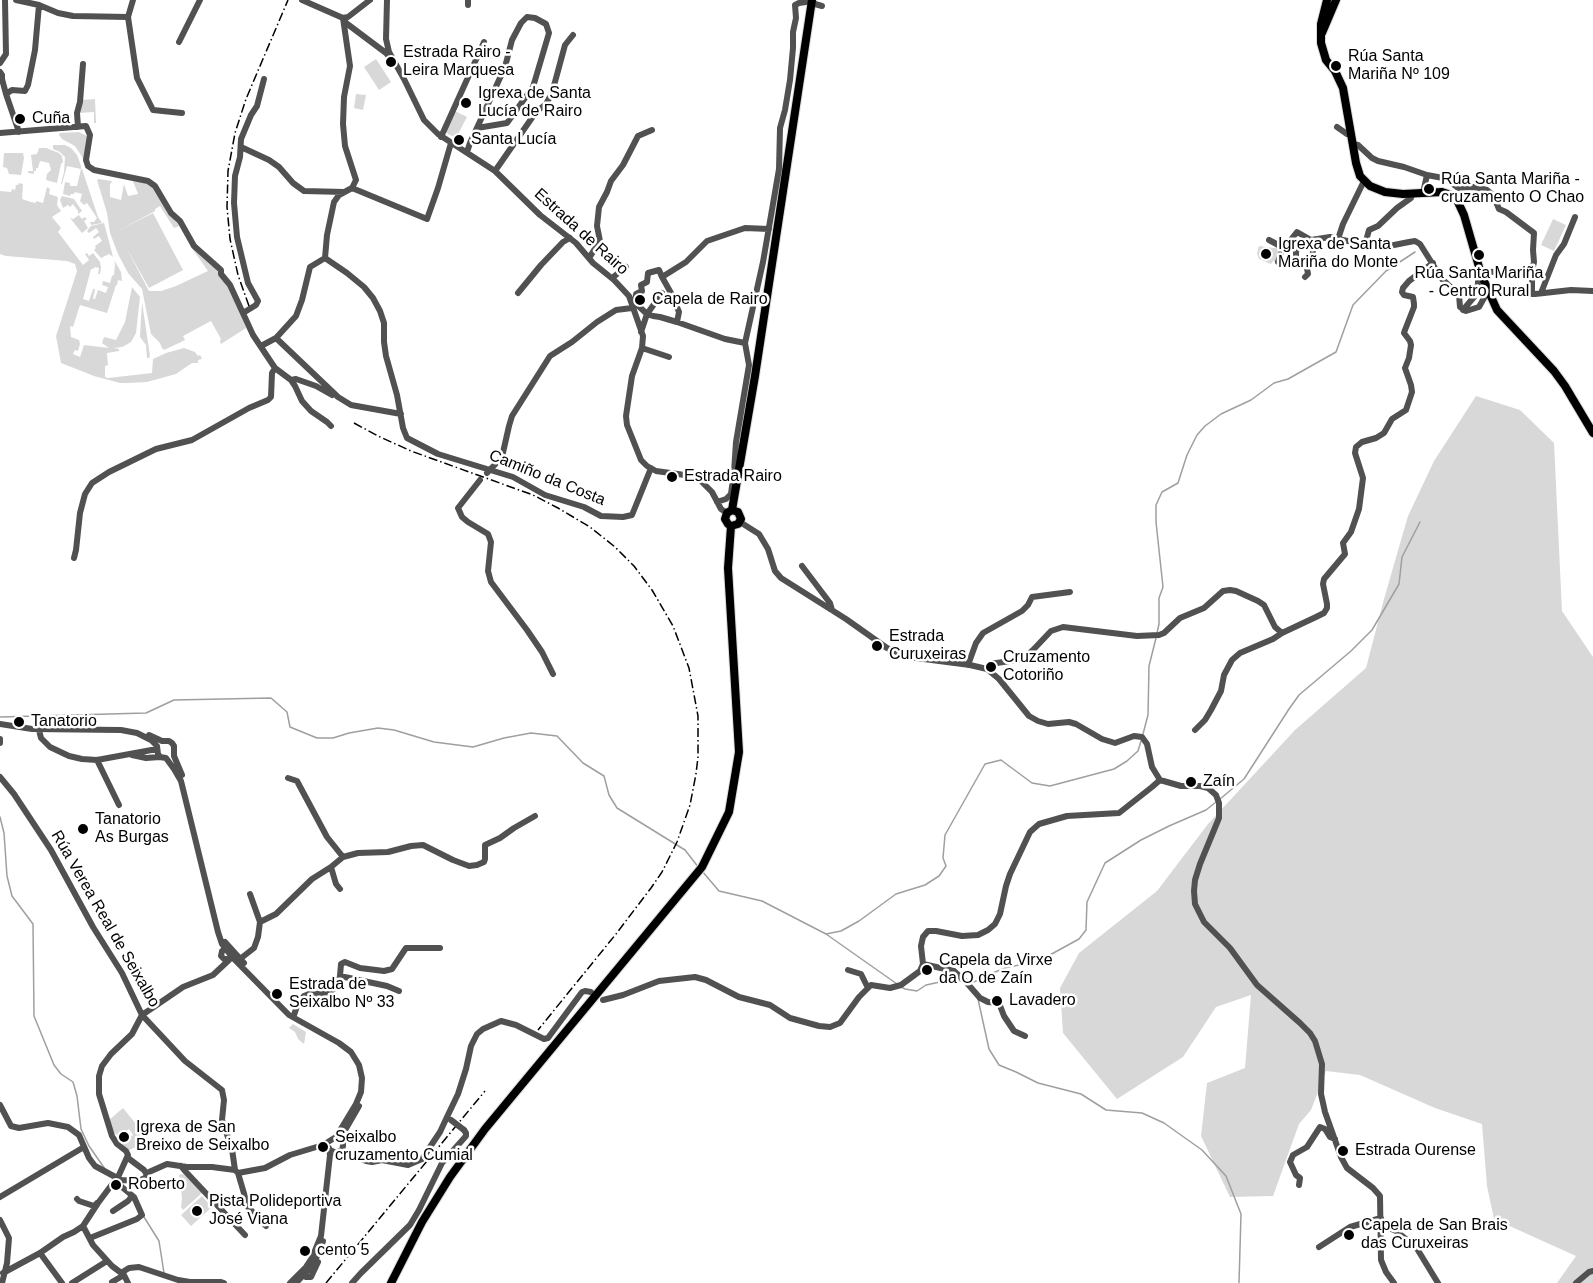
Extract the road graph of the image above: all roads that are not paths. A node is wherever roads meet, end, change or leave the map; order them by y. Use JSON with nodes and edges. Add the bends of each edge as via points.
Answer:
{"nodes":[{"id":1,"x":5,"y":0,"type":"edge"},
{"id":2,"x":16,"y":0,"type":"edge"},
{"id":3,"x":133,"y":0,"type":"edge"},
{"id":4,"x":200,"y":0,"type":"edge"},
{"id":5,"x":302,"y":0,"type":"edge"},
{"id":6,"x":370,"y":0,"type":"edge"},
{"id":7,"x":387,"y":0,"type":"edge"},
{"id":8,"x":1326,"y":0,"type":"edge"},
{"id":9,"x":1336,"y":0,"type":"edge"},
{"id":10,"x":794,"y":2,"type":"edge"},
{"id":11,"x":811,"y":2,"type":"edge"},
{"id":12,"x":39,"y":5,"type":"junction"},
{"id":13,"x":822,"y":6,"type":"dead end"},
{"id":14,"x":128,"y":17,"type":"junction"},
{"id":15,"x":343,"y":18,"type":"junction"},
{"id":16,"x":573,"y":35,"type":"dead end"},
{"id":17,"x":1320,"y":37,"type":"junction"},
{"id":18,"x":179,"y":42,"type":"dead end"},
{"id":19,"x":484,"y":42,"type":"dead end"},
{"id":20,"x":393,"y":61,"type":"junction"},
{"id":21,"x":0,"y":63,"type":"edge"},
{"id":22,"x":82,"y":64,"type":"dead end"},
{"id":23,"x":1,"y":77,"type":"edge"},
{"id":24,"x":1338,"y":78,"type":"junction"},
{"id":25,"x":264,"y":79,"type":"dead end"},
{"id":26,"x":3,"y":93,"type":"edge"},
{"id":27,"x":182,"y":113,"type":"dead end"},
{"id":28,"x":78,"y":127,"type":"junction"},
{"id":29,"x":1337,"y":127,"type":"dead end"},
{"id":30,"x":477,"y":128,"type":"junction"},
{"id":31,"x":652,"y":130,"type":"dead end"},
{"id":32,"x":19,"y":132,"type":"junction"},
{"id":33,"x":0,"y":133,"type":"edge"},
{"id":34,"x":1351,"y":133,"type":"junction"},
{"id":35,"x":441,"y":136,"type":"junction"},
{"id":36,"x":451,"y":143,"type":"junction"},
{"id":37,"x":1353,"y":144,"type":"junction"},
{"id":38,"x":241,"y":147,"type":"junction"},
{"id":39,"x":467,"y":152,"type":"junction"},
{"id":40,"x":495,"y":171,"type":"junction"},
{"id":41,"x":1426,"y":175,"type":"junction"},
{"id":42,"x":1364,"y":181,"type":"junction"},
{"id":43,"x":352,"y":188,"type":"junction"},
{"id":44,"x":344,"y":192,"type":"junction"},
{"id":45,"x":1423,"y":193,"type":"junction"},
{"id":46,"x":1411,"y":194,"type":"junction"},
{"id":47,"x":1575,"y":218,"type":"dead end"},
{"id":48,"x":769,"y":229,"type":"junction"},
{"id":49,"x":570,"y":238,"type":"junction"},
{"id":50,"x":1338,"y":239,"type":"junction"},
{"id":51,"x":1269,"y":240,"type":"dead end"},
{"id":52,"x":1312,"y":240,"type":"junction"},
{"id":53,"x":1366,"y":241,"type":"junction"},
{"id":54,"x":1284,"y":248,"type":"junction"},
{"id":55,"x":325,"y":258,"type":"junction"},
{"id":56,"x":589,"y":258,"type":"junction"},
{"id":57,"x":1278,"y":262,"type":"dead end"},
{"id":58,"x":1432,"y":263,"type":"junction"},
{"id":59,"x":626,"y":267,"type":"dead end"},
{"id":60,"x":1306,"y":268,"type":"junction"},
{"id":61,"x":1532,"y":271,"type":"junction"},
{"id":62,"x":1510,"y":272,"type":"junction"},
{"id":63,"x":660,"y":273,"type":"junction"},
{"id":64,"x":1481,"y":274,"type":"junction"},
{"id":65,"x":1305,"y":277,"type":"dead end"},
{"id":66,"x":612,"y":278,"type":"junction"},
{"id":67,"x":1509,"y":289,"type":"junction"},
{"id":68,"x":1488,"y":291,"type":"junction"},
{"id":69,"x":1593,"y":291,"type":"edge"},
{"id":70,"x":518,"y":293,"type":"dead end"},
{"id":71,"x":662,"y":293,"type":"dead end"},
{"id":72,"x":1541,"y":293,"type":"junction"},
{"id":73,"x":1532,"y":294,"type":"junction"},
{"id":74,"x":632,"y":303,"type":"junction"},
{"id":75,"x":1462,"y":310,"type":"junction"},
{"id":76,"x":243,"y":312,"type":"junction"},
{"id":77,"x":647,"y":314,"type":"junction"},
{"id":78,"x":677,"y":322,"type":"junction"},
{"id":79,"x":641,"y":332,"type":"junction"},
{"id":80,"x":276,"y":339,"type":"junction"},
{"id":81,"x":745,"y":343,"type":"junction"},
{"id":82,"x":261,"y":346,"type":"junction"},
{"id":83,"x":642,"y":348,"type":"junction"},
{"id":84,"x":669,"y":357,"type":"dead end"},
{"id":85,"x":275,"y":368,"type":"junction"},
{"id":86,"x":306,"y":368,"type":"junction"},
{"id":87,"x":294,"y":379,"type":"junction"},
{"id":88,"x":338,"y":397,"type":"junction"},
{"id":89,"x":401,"y":414,"type":"junction"},
{"id":90,"x":332,"y":426,"type":"dead end"},
{"id":91,"x":1592,"y":430,"type":"edge"},
{"id":92,"x":651,"y":468,"type":"junction"},
{"id":93,"x":489,"y":471,"type":"junction"},
{"id":94,"x":480,"y":480,"type":"dead end"},
{"id":95,"x":717,"y":502,"type":"junction"},
{"id":96,"x":730,"y":512,"type":"junction"},
{"id":97,"x":740,"y":522,"type":"junction"},
{"id":98,"x":731,"y":526,"type":"junction"},
{"id":99,"x":74,"y":558,"type":"dead end"},
{"id":100,"x":802,"y":566,"type":"dead end"},
{"id":101,"x":1070,"y":592,"type":"dead end"},
{"id":102,"x":832,"y":610,"type":"junction"},
{"id":103,"x":1282,"y":633,"type":"junction"},
{"id":104,"x":968,"y":665,"type":"junction"},
{"id":105,"x":987,"y":669,"type":"junction"},
{"id":106,"x":553,"y":674,"type":"dead end"},
{"id":107,"x":0,"y":723,"type":"edge"},
{"id":108,"x":57,"y":726,"type":"junction"},
{"id":109,"x":27,"y":728,"type":"junction"},
{"id":110,"x":40,"y":729,"type":"junction"},
{"id":111,"x":1195,"y":730,"type":"dead end"},
{"id":112,"x":40,"y":738,"type":"junction"},
{"id":113,"x":159,"y":745,"type":"junction"},
{"id":114,"x":173,"y":753,"type":"junction"},
{"id":115,"x":129,"y":754,"type":"junction"},
{"id":116,"x":163,"y":757,"type":"junction"},
{"id":117,"x":97,"y":760,"type":"junction"},
{"id":118,"x":0,"y":777,"type":"edge"},
{"id":119,"x":288,"y":778,"type":"dead end"},
{"id":120,"x":1160,"y":780,"type":"junction"},
{"id":121,"x":119,"y":805,"type":"dead end"},
{"id":122,"x":535,"y":816,"type":"dead end"},
{"id":123,"x":343,"y":857,"type":"junction"},
{"id":124,"x":331,"y":867,"type":"junction"},
{"id":125,"x":340,"y":889,"type":"dead end"},
{"id":126,"x":250,"y":894,"type":"dead end"},
{"id":127,"x":260,"y":922,"type":"junction"},
{"id":128,"x":440,"y":948,"type":"dead end"},
{"id":129,"x":229,"y":953,"type":"junction"},
{"id":130,"x":923,"y":964,"type":"junction"},
{"id":131,"x":848,"y":970,"type":"dead end"},
{"id":132,"x":340,"y":976,"type":"junction"},
{"id":133,"x":868,"y":988,"type":"junction"},
{"id":134,"x":399,"y":991,"type":"dead end"},
{"id":135,"x":591,"y":992,"type":"dead end"},
{"id":136,"x":272,"y":999,"type":"junction"},
{"id":137,"x":603,"y":1000,"type":"dead end"},
{"id":138,"x":292,"y":1014,"type":"junction"},
{"id":139,"x":142,"y":1015,"type":"junction"},
{"id":140,"x":1025,"y":1036,"type":"dead end"},
{"id":141,"x":0,"y":1105,"type":"edge"},
{"id":142,"x":449,"y":1118,"type":"junction"},
{"id":143,"x":1335,"y":1139,"type":"junction"},
{"id":144,"x":329,"y":1144,"type":"junction"},
{"id":145,"x":84,"y":1147,"type":"junction"},
{"id":146,"x":342,"y":1149,"type":"junction"},
{"id":147,"x":127,"y":1154,"type":"junction"},
{"id":148,"x":181,"y":1166,"type":"junction"},
{"id":149,"x":236,"y":1171,"type":"junction"},
{"id":150,"x":147,"y":1175,"type":"junction"},
{"id":151,"x":117,"y":1178,"type":"junction"},
{"id":152,"x":1299,"y":1185,"type":"dead end"},
{"id":153,"x":132,"y":1196,"type":"junction"},
{"id":154,"x":0,"y":1197,"type":"edge"},
{"id":155,"x":77,"y":1199,"type":"dead end"},
{"id":156,"x":98,"y":1203,"type":"junction"},
{"id":157,"x":113,"y":1211,"type":"dead end"},
{"id":158,"x":0,"y":1220,"type":"edge"},
{"id":159,"x":1381,"y":1221,"type":"junction"},
{"id":160,"x":83,"y":1226,"type":"junction"},
{"id":161,"x":266,"y":1226,"type":"dead end"},
{"id":162,"x":245,"y":1235,"type":"dead end"},
{"id":163,"x":321,"y":1236,"type":"junction"},
{"id":164,"x":90,"y":1238,"type":"junction"},
{"id":165,"x":1319,"y":1247,"type":"dead end"},
{"id":166,"x":40,"y":1253,"type":"junction"},
{"id":167,"x":107,"y":1261,"type":"junction"},
{"id":168,"x":311,"y":1269,"type":"junction"},
{"id":169,"x":1593,"y":1272,"type":"edge"},
{"id":170,"x":3,"y":1273,"type":"junction"},
{"id":171,"x":122,"y":1274,"type":"junction"},
{"id":172,"x":112,"y":1282,"type":"edge"},
{"id":173,"x":2,"y":1283,"type":"edge"},
{"id":174,"x":62,"y":1283,"type":"edge"},
{"id":175,"x":72,"y":1283,"type":"edge"},
{"id":176,"x":128,"y":1283,"type":"edge"},
{"id":177,"x":224,"y":1283,"type":"edge"},
{"id":178,"x":293,"y":1283,"type":"edge"},
{"id":179,"x":352,"y":1283,"type":"edge"},
{"id":180,"x":391,"y":1283,"type":"edge"},
{"id":181,"x":1394,"y":1283,"type":"edge"},
{"id":182,"x":1438,"y":1283,"type":"edge"},
{"id":183,"x":1576,"y":1283,"type":"edge"}],
"edges":[{"from":1,"to":21,"type":"street","via":[[6,54]]},
{"from":2,"to":12,"type":"street"},
{"from":3,"to":14,"type":"street"},
{"from":4,"to":18,"type":"street"},
{"from":5,"to":15,"type":"street"},
{"from":6,"to":15,"type":"street"},
{"from":7,"to":20,"type":"street","name":"Estrada de Rairo","via":[[386,39]]},
{"from":8,"to":9,"type":"main road"},
{"from":8,"to":17,"type":"main road"},
{"from":8,"to":24,"type":"main road","via":[[1317,35],[1321,54]]},
{"from":9,"to":17,"type":"main road"},
{"from":10,"to":11,"type":"street"},
{"from":10,"to":48,"type":"street","via":[[790,80],[780,128],[779,169]]},
{"from":11,"to":13,"type":"street"},
{"from":11,"to":96,"type":"main road","via":[[755,376]]},
{"from":12,"to":14,"type":"street","via":[[58,14]]},
{"from":12,"to":26,"type":"street","via":[[28,85],[25,91]]},
{"from":14,"to":27,"type":"street","via":[[137,78],[153,110]]},
{"from":15,"to":20,"type":"street"},
{"from":15,"to":43,"type":"street","via":[[350,66],[343,124],[345,146],[356,180]]},
{"from":16,"to":40,"type":"street","via":[[565,45],[546,104],[536,112]]},
{"from":17,"to":24,"type":"main road","via":[[1324,54]]},
{"from":19,"to":35,"type":"street"},
{"from":20,"to":35,"type":"street","name":"Estrada de Rairo","via":[[424,120]]},
{"from":22,"to":28,"type":"street"},
{"from":23,"to":26,"type":"street"},
{"from":24,"to":34,"type":"main road"},
{"from":25,"to":38,"type":"street"},
{"from":26,"to":32,"type":"street"},
{"from":28,"to":32,"type":"street"},
{"from":28,"to":76,"type":"street","via":[[86,126],[90,135],[88,166],[155,186],[194,246],[221,270]]},
{"from":29,"to":34,"type":"street"},
{"from":30,"to":30,"type":"street","via":[[521,23],[527,17],[546,24],[549,33],[533,87],[507,123]]},
{"from":30,"to":39,"type":"street"},
{"from":31,"to":56,"type":"street","via":[[638,136],[611,181],[599,207],[600,241]]},
{"from":32,"to":33,"type":"street"},
{"from":34,"to":37,"type":"main road"},
{"from":35,"to":36,"type":"street","name":"Estrada de Rairo"},
{"from":36,"to":39,"type":"street","name":"Estrada de Rairo"},
{"from":36,"to":43,"type":"street","via":[[427,219]]},
{"from":37,"to":41,"type":"street","via":[[1378,161]]},
{"from":37,"to":42,"type":"main road","via":[[1357,168]]},
{"from":38,"to":44,"type":"street","via":[[269,160],[304,191]]},
{"from":38,"to":76,"type":"street","via":[[235,176],[237,237],[248,284],[258,302]]},
{"from":39,"to":40,"type":"street","name":"Estrada de Rairo"},
{"from":40,"to":49,"type":"street","name":"Estrada de Rairo"},
{"from":41,"to":45,"type":"street"},
{"from":41,"to":61,"type":"street","via":[[1443,178],[1458,188],[1480,188],[1493,195],[1498,208],[1534,233]]},
{"from":42,"to":46,"type":"main road","via":[[1385,192]]},
{"from":42,"to":50,"type":"street"},
{"from":43,"to":44,"type":"street"},
{"from":44,"to":55,"type":"street","via":[[334,202]]},
{"from":45,"to":46,"type":"main road"},
{"from":45,"to":64,"type":"main road","via":[[1446,193],[1457,200]]},
{"from":46,"to":53,"type":"street","via":[[1411,198],[1369,230]]},
{"from":47,"to":72,"type":"street"},
{"from":48,"to":63,"type":"street","via":[[745,228],[707,241],[686,262]]},
{"from":48,"to":81,"type":"street"},
{"from":49,"to":56,"type":"street","name":"Estrada de Rairo"},
{"from":49,"to":70,"type":"street"},
{"from":50,"to":52,"type":"street"},
{"from":50,"to":53,"type":"street"},
{"from":51,"to":54,"type":"street"},
{"from":52,"to":54,"type":"street","via":[[1297,232]]},
{"from":52,"to":60,"type":"street","via":[[1313,252]]},
{"from":52,"to":60,"type":"street","via":[[1295,253],[1296,261],[1303,260]]},
{"from":53,"to":58,"type":"street","via":[[1384,247],[1415,241]]},
{"from":54,"to":57,"type":"street"},
{"from":55,"to":80,"type":"street","via":[[310,267],[296,316]]},
{"from":55,"to":89,"type":"street","via":[[364,287],[380,311],[386,356]]},
{"from":56,"to":66,"type":"street","name":"Estrada de Rairo"},
{"from":58,"to":75,"type":"street","via":[[1459,295]]},
{"from":58,"to":103,"type":"street","via":[[1402,291],[1413,297],[1414,304],[1404,333],[1411,345],[1405,368],[1412,389],[1408,405],[1392,419],[1384,433],[1356,447],[1363,478],[1359,509],[1343,543],[1345,554],[1324,579],[1324,613]]},
{"from":59,"to":66,"type":"street"},
{"from":60,"to":65,"type":"street"},
{"from":61,"to":62,"type":"street"},
{"from":61,"to":73,"type":"street"},
{"from":62,"to":64,"type":"street"},
{"from":62,"to":67,"type":"street"},
{"from":63,"to":74,"type":"street","via":[[648,273],[648,282],[641,285],[642,291]]},
{"from":63,"to":78,"type":"street","via":[[679,312]]},
{"from":64,"to":68,"type":"main road"},
{"from":64,"to":75,"type":"street","via":[[1474,297]]},
{"from":66,"to":74,"type":"street","name":"Estrada de Rairo"},
{"from":67,"to":68,"type":"street"},
{"from":67,"to":73,"type":"street"},
{"from":68,"to":75,"type":"street","via":[[1479,307]]},
{"from":68,"to":91,"type":"main road","via":[[1504,320],[1562,381]]},
{"from":69,"to":72,"type":"street"},
{"from":71,"to":77,"type":"street"},
{"from":72,"to":73,"type":"street"},
{"from":74,"to":77,"type":"street"},
{"from":74,"to":79,"type":"street","name":"Estrada de Rairo"},
{"from":74,"to":93,"type":"street","via":[[597,322],[550,356],[512,416],[502,457]]},
{"from":76,"to":82,"type":"street"},
{"from":77,"to":78,"type":"street"},
{"from":77,"to":79,"type":"street"},
{"from":78,"to":81,"type":"street"},
{"from":79,"to":83,"type":"street","name":"Estrada de Rairo"},
{"from":80,"to":82,"type":"street"},
{"from":80,"to":86,"type":"street"},
{"from":81,"to":95,"type":"street","via":[[749,365],[734,472],[730,494]]},
{"from":82,"to":85,"type":"street"},
{"from":83,"to":84,"type":"street"},
{"from":83,"to":92,"type":"street","name":"Estrada de Rairo","via":[[632,376],[626,416],[639,456]]},
{"from":85,"to":87,"type":"street"},
{"from":85,"to":99,"type":"street","via":[[268,400],[192,440],[156,449],[92,483],[80,513]]},
{"from":86,"to":87,"type":"street","via":[[303,375]]},
{"from":86,"to":88,"type":"street"},
{"from":87,"to":88,"type":"street"},
{"from":87,"to":90,"type":"street","via":[[302,401]]},
{"from":88,"to":89,"type":"street","via":[[351,405]]},
{"from":89,"to":93,"type":"street","name":"Camiño da Costa","via":[[407,438],[438,454]]},
{"from":92,"to":93,"type":"street","name":"Camiño da Costa","via":[[632,515],[623,517],[600,516],[545,495],[513,477]]},
{"from":92,"to":95,"type":"street","via":[[698,479]]},
{"from":94,"to":106,"type":"street","via":[[458,508],[462,517],[488,534],[491,582],[532,637]]},
{"from":95,"to":96,"type":"street","via":[[721,510]]},
{"from":96,"to":97,"type":"main road","via":[[740,514]]},
{"from":96,"to":98,"type":"main road","via":[[725,519]]},
{"from":97,"to":98,"type":"main road"},
{"from":97,"to":102,"type":"street","via":[[759,534],[781,578]]},
{"from":98,"to":180,"type":"main road","via":[[728,568],[739,752],[729,812],[702,867],[485,1129],[450,1177]]},
{"from":100,"to":102,"type":"street"},
{"from":101,"to":104,"type":"street","via":[[1030,598],[1022,611],[983,633]]},
{"from":102,"to":104,"type":"street","via":[[879,643],[904,655]]},
{"from":103,"to":105,"type":"street","via":[[1258,601],[1230,590],[1223,591],[1204,608],[1180,618],[1159,635],[1063,627],[1051,631],[1023,659],[990,664]]},
{"from":103,"to":111,"type":"street","via":[[1232,660],[1211,710]]},
{"from":104,"to":105,"type":"street"},
{"from":105,"to":120,"type":"street","via":[[1038,722],[1069,722],[1115,743],[1142,737]]},
{"from":107,"to":108,"type":"street"},
{"from":107,"to":109,"type":"street"},
{"from":108,"to":110,"type":"street"},
{"from":108,"to":113,"type":"street","via":[[136,730]]},
{"from":109,"to":110,"type":"street"},
{"from":109,"to":112,"type":"street"},
{"from":110,"to":112,"type":"street"},
{"from":110,"to":113,"type":"street","via":[[128,731]]},
{"from":112,"to":117,"type":"street","via":[[60,753]]},
{"from":113,"to":114,"type":"street","via":[[169,741],[174,746]]},
{"from":113,"to":115,"type":"street"},
{"from":113,"to":116,"type":"street"},
{"from":114,"to":116,"type":"street"},
{"from":114,"to":129,"type":"street"},
{"from":115,"to":116,"type":"street"},
{"from":115,"to":117,"type":"street"},
{"from":116,"to":129,"type":"street","via":[[182,785],[218,932]]},
{"from":117,"to":121,"type":"street"},
{"from":118,"to":139,"type":"street","name":"Rúa Verea Real de Seixalbo","via":[[51,850]]},
{"from":119,"to":123,"type":"street","via":[[297,780],[327,837]]},
{"from":120,"to":130,"type":"street","via":[[1119,813],[1066,816],[1039,824],[1030,832],[1010,874],[995,924],[978,935],[928,931],[921,946]]},
{"from":120,"to":143,"type":"street","via":[[1208,788],[1216,795],[1219,818],[1195,880],[1195,904],[1204,922],[1257,984],[1315,1041],[1322,1064],[1321,1095]]},
{"from":122,"to":123,"type":"street","via":[[485,845],[484,862],[477,865],[453,860],[423,845]]},
{"from":123,"to":124,"type":"street"},
{"from":124,"to":125,"type":"street"},
{"from":124,"to":127,"type":"street","via":[[312,879],[276,914]]},
{"from":126,"to":127,"type":"street"},
{"from":127,"to":129,"type":"street","via":[[254,948]]},
{"from":128,"to":132,"type":"street","via":[[406,948],[392,969],[360,968],[345,962]]},
{"from":129,"to":136,"type":"street"},
{"from":129,"to":138,"type":"street"},
{"from":129,"to":139,"type":"street","via":[[215,974],[183,987]]},
{"from":130,"to":133,"type":"street","via":[[901,985]]},
{"from":130,"to":140,"type":"street","via":[[954,971],[980,998],[999,1003],[1014,1031]]},
{"from":131,"to":133,"type":"street","via":[[861,974]]},
{"from":132,"to":134,"type":"street"},
{"from":132,"to":138,"type":"street","via":[[330,992],[303,996]]},
{"from":133,"to":137,"type":"street","via":[[840,1023],[830,1027],[790,1018],[770,1005],[739,997],[695,977],[659,981]]},
{"from":135,"to":142,"type":"street","via":[[582,993],[548,1038],[501,1021],[477,1034]]},
{"from":136,"to":138,"type":"street"},
{"from":136,"to":144,"type":"street","via":[[294,1019],[348,1049],[359,1065],[360,1096]]},
{"from":138,"to":146,"type":"street","via":[[349,1046],[362,1062],[363,1095],[344,1132]]},
{"from":139,"to":147,"type":"street","via":[[132,1034],[102,1066],[99,1076],[99,1094],[112,1136]]},
{"from":139,"to":149,"type":"street","name":"Rúa Verea Real de Seixalbo","via":[[185,1061],[222,1090],[222,1120]]},
{"from":141,"to":145,"type":"street","via":[[15,1128],[48,1123],[68,1128],[79,1135]]},
{"from":142,"to":146,"type":"street","via":[[422,1159],[408,1165],[366,1161]]},
{"from":142,"to":179,"type":"street","bridge":true,"via":[[466,1136],[442,1163],[410,1225]]},
{"from":143,"to":152,"type":"street","via":[[1320,1127],[1307,1147],[1293,1155],[1290,1162],[1300,1178]]},
{"from":143,"to":159,"type":"street","via":[[1347,1168],[1380,1196]]},
{"from":144,"to":146,"type":"street","via":[[334,1153]]},
{"from":144,"to":146,"type":"street","via":[[339,1139]]},
{"from":144,"to":149,"type":"street","via":[[290,1155],[265,1168]]},
{"from":144,"to":163,"type":"street"},
{"from":145,"to":151,"type":"street","via":[[95,1166]]},
{"from":145,"to":154,"type":"street"},
{"from":146,"to":168,"type":"street","via":[[332,1168],[326,1228]]},
{"from":147,"to":150,"type":"street"},
{"from":147,"to":151,"type":"street"},
{"from":148,"to":149,"type":"street"},
{"from":148,"to":150,"type":"street","via":[[167,1164]]},
{"from":148,"to":162,"type":"street"},
{"from":149,"to":161,"type":"street","via":[[248,1207]]},
{"from":150,"to":151,"type":"street","via":[[138,1180]]},
{"from":151,"to":153,"type":"street","via":[[117,1183]]},
{"from":151,"to":156,"type":"street"},
{"from":153,"to":157,"type":"street"},
{"from":153,"to":164,"type":"street","via":[[142,1215]]},
{"from":155,"to":156,"type":"street","via":[[94,1206]]},
{"from":156,"to":160,"type":"street"},
{"from":158,"to":170,"type":"street","via":[[9,1238]]},
{"from":159,"to":165,"type":"street","via":[[1350,1227]]},
{"from":159,"to":181,"type":"street","via":[[1381,1260]]},
{"from":159,"to":182,"type":"street","via":[[1416,1247]]},
{"from":160,"to":164,"type":"street"},
{"from":160,"to":166,"type":"street"},
{"from":163,"to":168,"type":"street"},
{"from":163,"to":178,"type":"street","via":[[306,1268]]},
{"from":164,"to":167,"type":"street"},
{"from":166,"to":170,"type":"street"},
{"from":166,"to":174,"type":"street"},
{"from":167,"to":171,"type":"street"},
{"from":167,"to":175,"type":"street"},
{"from":168,"to":178,"type":"street"},
{"from":169,"to":183,"type":"street"},
{"from":170,"to":173,"type":"street"},
{"from":171,"to":172,"type":"street"},
{"from":171,"to":176,"type":"street"},
{"from":171,"to":177,"type":"street","via":[[139,1267],[178,1280]]}]}
